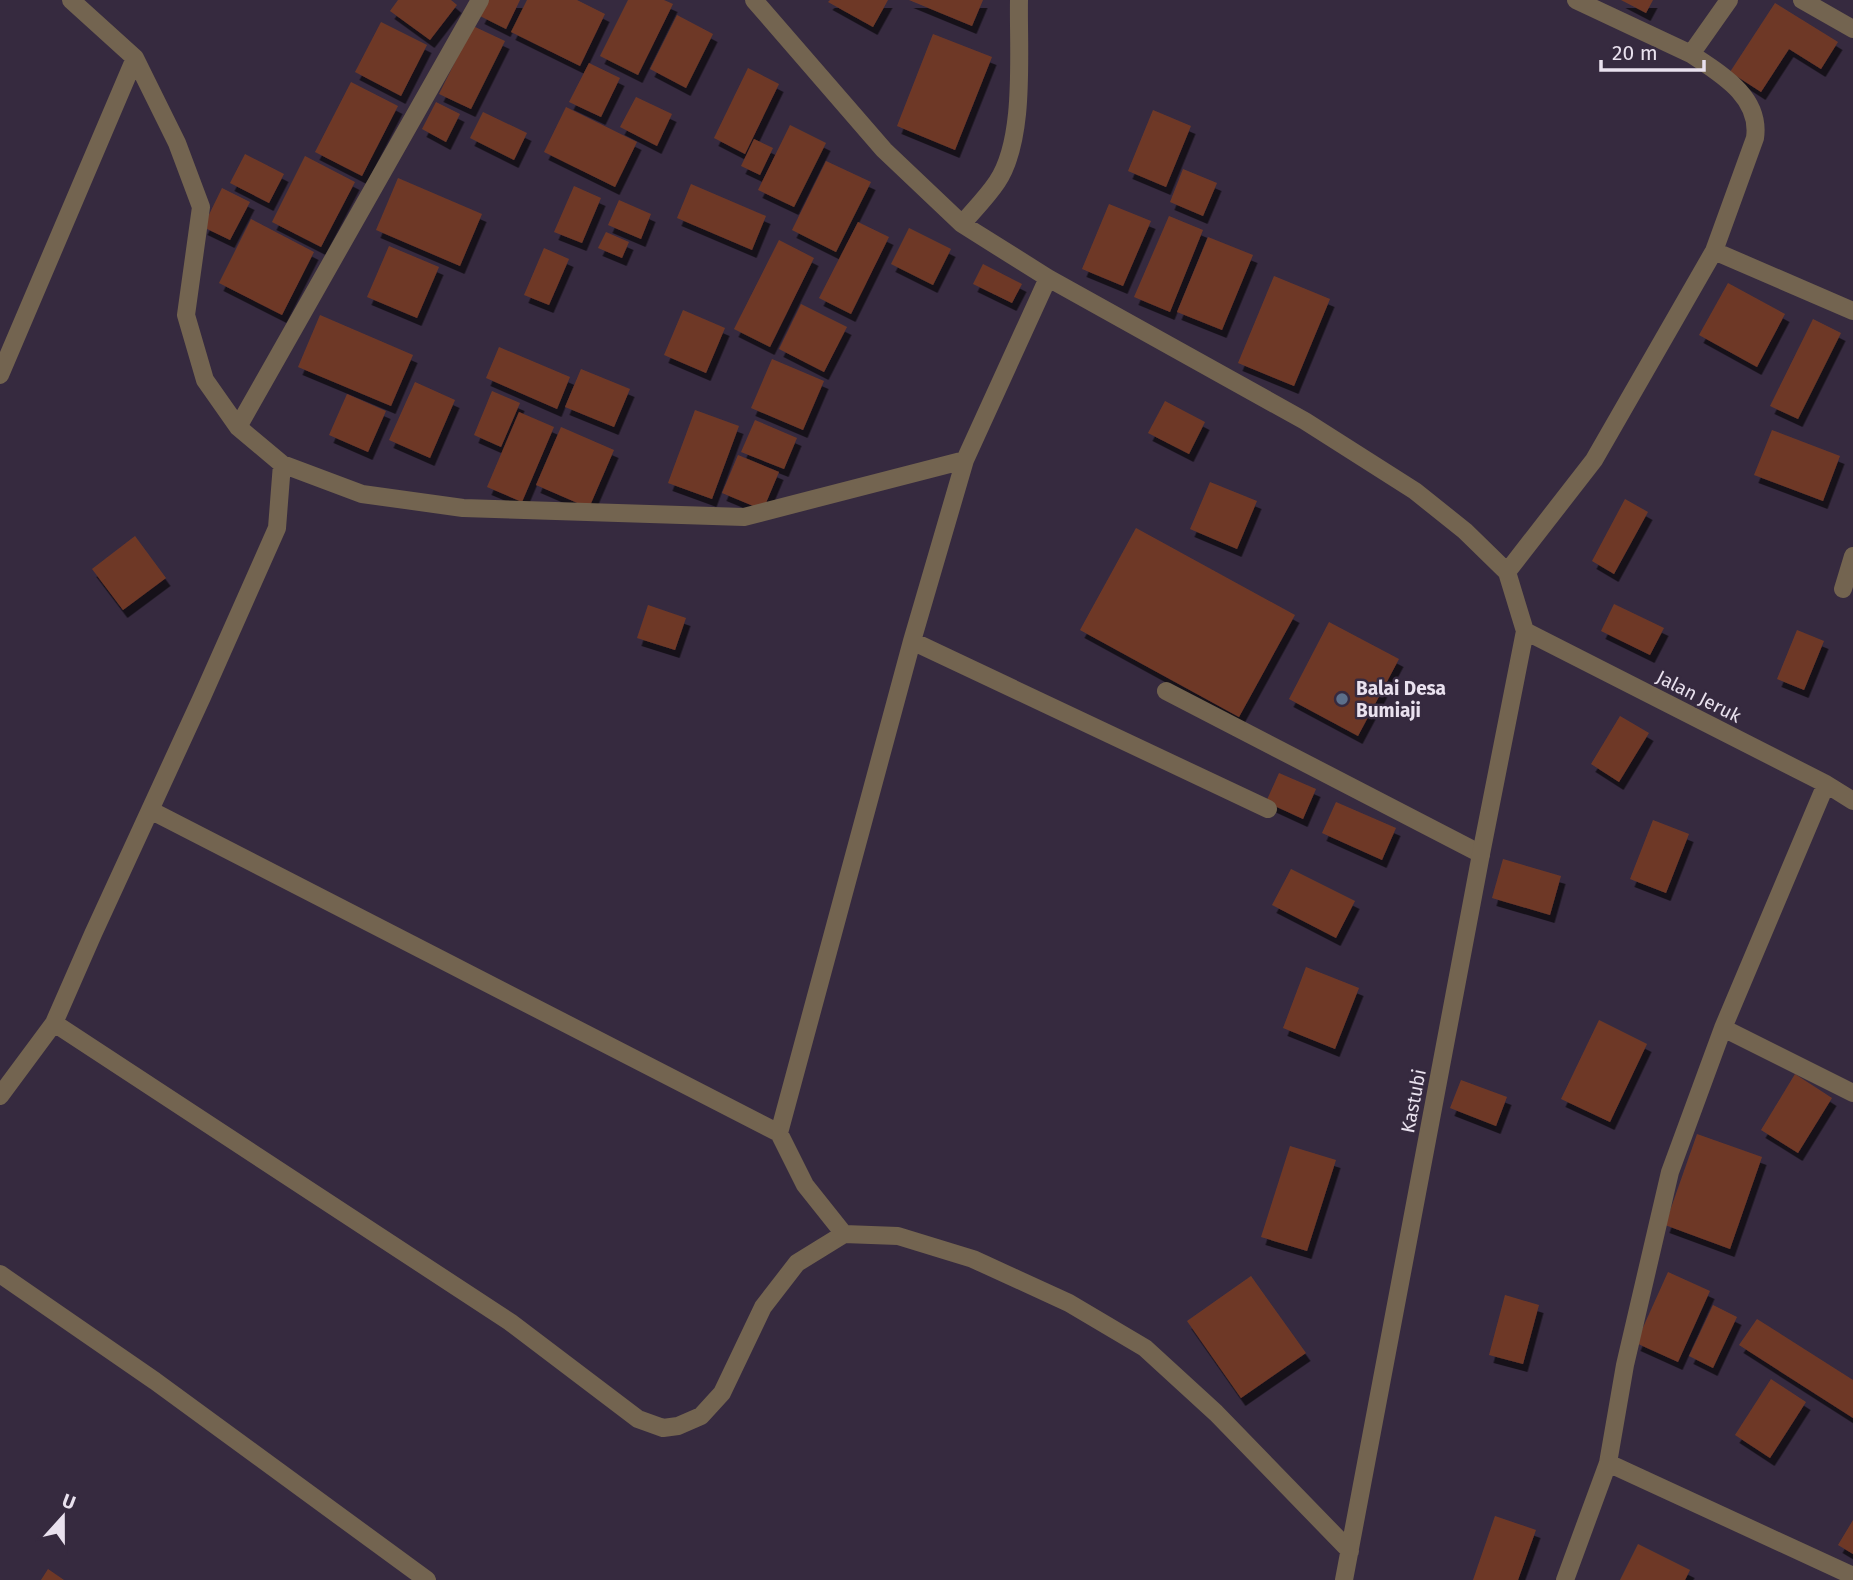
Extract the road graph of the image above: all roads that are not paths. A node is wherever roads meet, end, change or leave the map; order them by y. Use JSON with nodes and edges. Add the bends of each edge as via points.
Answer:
{"nodes":[{"id":1,"x":71,"y":0,"type":"edge"},
{"id":2,"x":480,"y":0,"type":"edge"},
{"id":3,"x":754,"y":0,"type":"edge"},
{"id":4,"x":1019,"y":0,"type":"edge"},
{"id":5,"x":1576,"y":0,"type":"edge"},
{"id":6,"x":1729,"y":0,"type":"edge"},
{"id":7,"x":1802,"y":0,"type":"edge"},
{"id":8,"x":1853,"y":29,"type":"edge"},
{"id":9,"x":1691,"y":54,"type":"junction"},
{"id":10,"x":135,"y":58,"type":"junction"},
{"id":11,"x":962,"y":224,"type":"junction"},
{"id":12,"x":1714,"y":251,"type":"junction"},
{"id":13,"x":1048,"y":278,"type":"junction"},
{"id":14,"x":1853,"y":311,"type":"edge"},
{"id":15,"x":0,"y":375,"type":"edge"},
{"id":16,"x":238,"y":427,"type":"junction"},
{"id":17,"x":965,"y":460,"type":"junction"},
{"id":18,"x":282,"y":464,"type":"junction"},
{"id":19,"x":1853,"y":556,"type":"edge"},
{"id":20,"x":1507,"y":572,"type":"junction"},
{"id":21,"x":1843,"y":589,"type":"dead end"},
{"id":22,"x":1525,"y":631,"type":"junction"},
{"id":23,"x":912,"y":641,"type":"junction"},
{"id":24,"x":1166,"y":691,"type":"dead end"},
{"id":25,"x":1826,"y":784,"type":"junction"},
{"id":26,"x":1853,"y":801,"type":"edge"},
{"id":27,"x":1268,"y":809,"type":"dead end"},
{"id":28,"x":150,"y":810,"type":"junction"},
{"id":29,"x":1481,"y":854,"type":"junction"},
{"id":30,"x":54,"y":1023,"type":"junction"},
{"id":31,"x":1723,"y":1028,"type":"junction"},
{"id":32,"x":1853,"y":1093,"type":"edge"},
{"id":33,"x":0,"y":1096,"type":"edge"},
{"id":34,"x":779,"y":1133,"type":"junction"},
{"id":35,"x":844,"y":1234,"type":"junction"},
{"id":36,"x":0,"y":1274,"type":"edge"},
{"id":37,"x":1608,"y":1463,"type":"junction"},
{"id":38,"x":1350,"y":1551,"type":"junction"},
{"id":39,"x":1853,"y":1577,"type":"edge"},
{"id":40,"x":427,"y":1580,"type":"edge"},
{"id":41,"x":1344,"y":1580,"type":"edge"},
{"id":42,"x":1565,"y":1580,"type":"edge"}],
"edges":[{"from":1,"to":10,"type":"street"},
{"from":2,"to":16,"type":"street"},
{"from":3,"to":11,"type":"street","via":[[884,150]]},
{"from":4,"to":11,"type":"street","via":[[1019,95],[1010,155],[998,182]]},
{"from":5,"to":9,"type":"street"},
{"from":6,"to":9,"type":"street"},
{"from":7,"to":8,"type":"street"},
{"from":9,"to":12,"type":"street","via":[[1742,94],[1755,117],[1755,138]]},
{"from":10,"to":15,"type":"street"},
{"from":10,"to":16,"type":"street","via":[[177,143],[201,206],[186,315],[205,380]]},
{"from":11,"to":13,"type":"street"},
{"from":12,"to":14,"type":"street"},
{"from":12,"to":20,"type":"street","via":[[1594,460]]},
{"from":13,"to":17,"type":"street"},
{"from":13,"to":20,"type":"street","via":[[1305,421],[1404,484],[1465,531]]},
{"from":16,"to":18,"type":"street"},
{"from":17,"to":18,"type":"street","via":[[744,517],[463,508],[362,494]]},
{"from":17,"to":23,"type":"street"},
{"from":18,"to":28,"type":"street","via":[[276,528]]},
{"from":19,"to":21,"type":"street"},
{"from":20,"to":22,"type":"street"},
{"from":22,"to":25,"type":"street","name":"Jalan Jeruk"},
{"from":22,"to":29,"type":"street","name":"Kastubi"},
{"from":23,"to":27,"type":"street"},
{"from":23,"to":34,"type":"street"},
{"from":24,"to":29,"type":"street"},
{"from":25,"to":26,"type":"street","name":"Jalan Jeruk"},
{"from":25,"to":31,"type":"street"},
{"from":28,"to":30,"type":"street"},
{"from":28,"to":34,"type":"street"},
{"from":29,"to":38,"type":"street","name":"Kastubi"},
{"from":30,"to":33,"type":"street"},
{"from":30,"to":35,"type":"street","via":[[510,1322],[638,1419],[663,1428],[701,1416],[722,1393],[763,1307],[797,1263]]},
{"from":31,"to":32,"type":"street"},
{"from":31,"to":37,"type":"street","via":[[1670,1172],[1625,1365]]},
{"from":34,"to":35,"type":"street","via":[[805,1185]]},
{"from":35,"to":38,"type":"street","via":[[898,1236],[972,1259],[1069,1303],[1145,1348],[1216,1413]]},
{"from":36,"to":40,"type":"street"},
{"from":37,"to":39,"type":"street"},
{"from":37,"to":42,"type":"street"},
{"from":38,"to":41,"type":"street","name":"Kastubi"}]}
